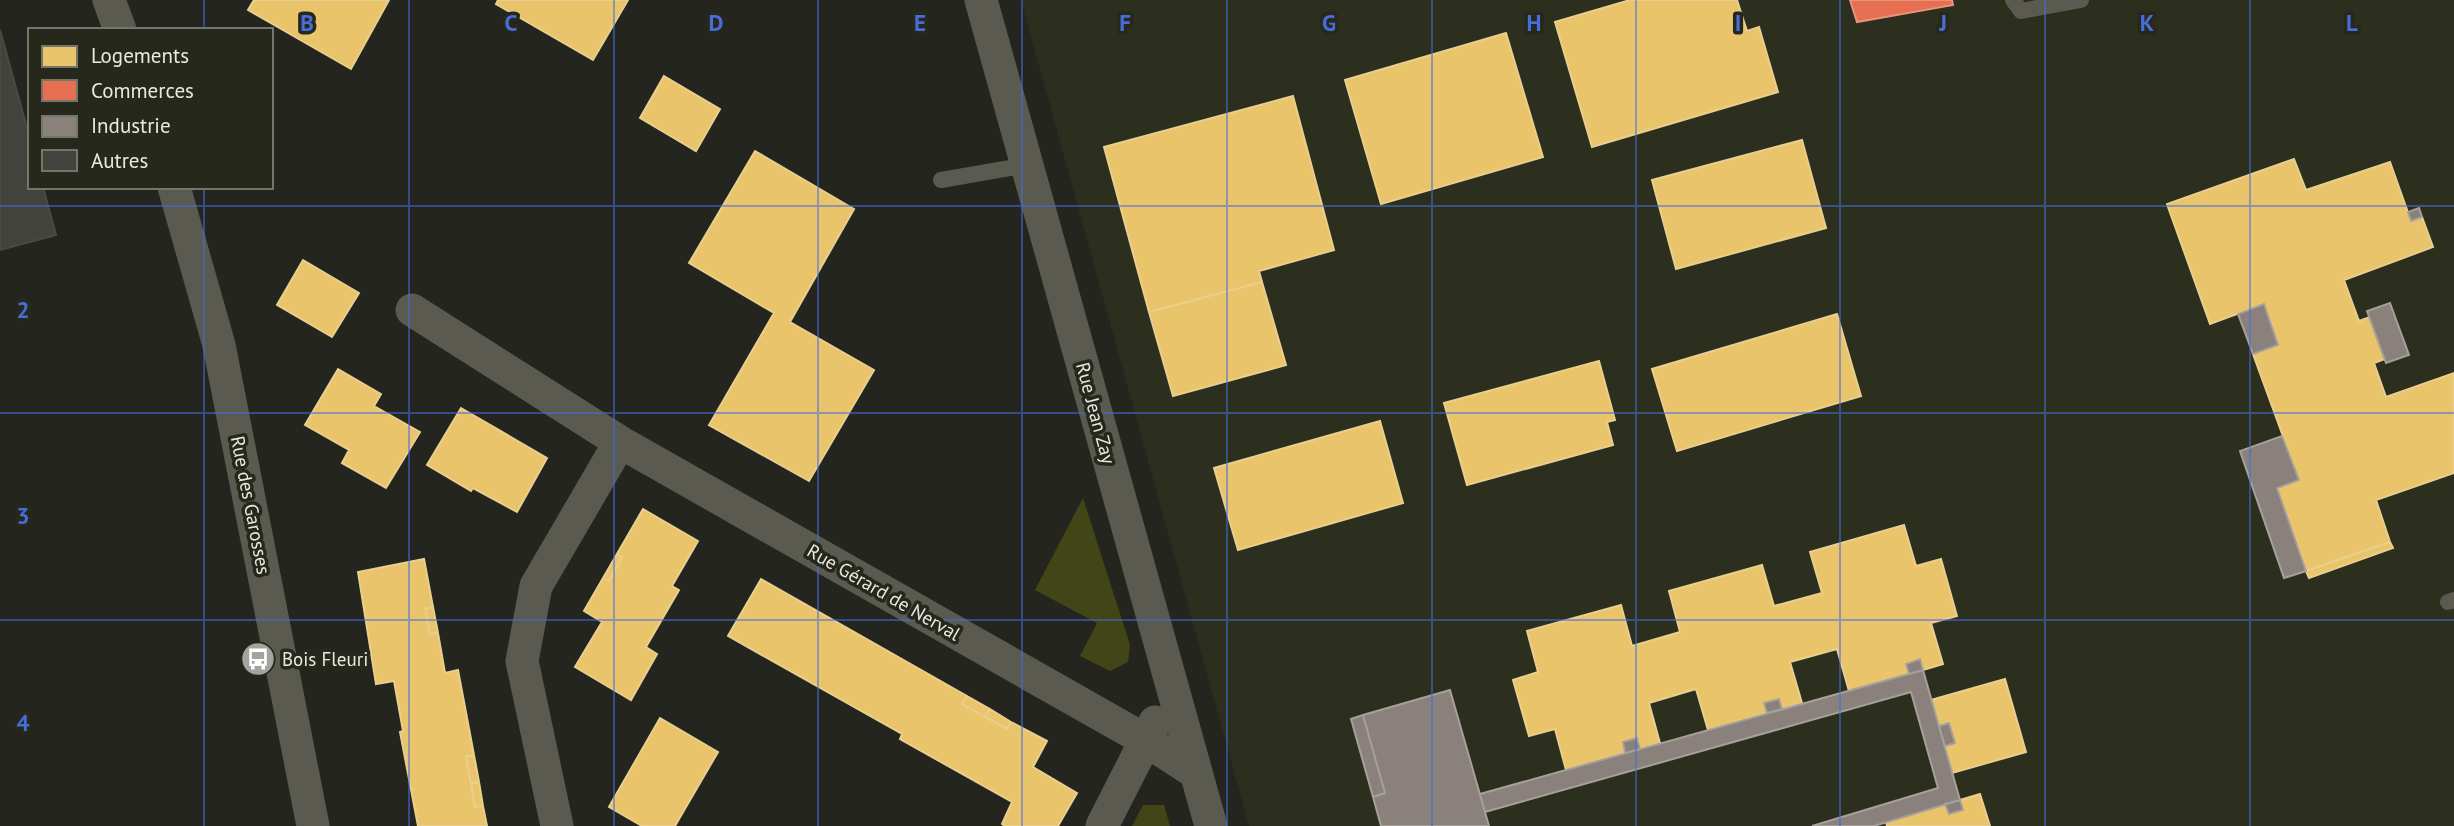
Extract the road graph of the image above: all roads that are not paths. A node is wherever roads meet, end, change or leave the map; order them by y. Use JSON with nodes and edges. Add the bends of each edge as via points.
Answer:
{"nodes":[{"id":1,"x":109,"y":0,"type":"edge"},
{"id":2,"x":981,"y":0,"type":"edge"},
{"id":3,"x":2013,"y":0,"type":"edge"},
{"id":4,"x":2081,"y":0,"type":"edge"},
{"id":5,"x":119,"y":28,"type":"edge"},
{"id":6,"x":1028,"y":165,"type":"junction"},
{"id":7,"x":941,"y":180,"type":"dead end"},
{"id":8,"x":175,"y":189,"type":"edge"},
{"id":9,"x":412,"y":310,"type":"dead end"},
{"id":10,"x":620,"y":442,"type":"junction"},
{"id":11,"x":1171,"y":685,"type":"junction"},
{"id":12,"x":1147,"y":741,"type":"junction"},
{"id":13,"x":1196,"y":773,"type":"junction"},
{"id":14,"x":313,"y":826,"type":"edge"},
{"id":15,"x":557,"y":826,"type":"edge"},
{"id":16,"x":1102,"y":826,"type":"edge"},
{"id":17,"x":1211,"y":826,"type":"edge"}],
"edges":[{"from":1,"to":5,"type":"street"},
{"from":2,"to":6,"type":"street","name":"Rue Jean Zay"},
{"from":3,"to":4,"type":"lane","via":[[2021,12]]},
{"from":6,"to":7,"type":"lane"},
{"from":6,"to":11,"type":"street","name":"Rue Jean Zay"},
{"from":8,"to":14,"type":"street","name":"Rue des Garosses","via":[[219,345]]},
{"from":9,"to":10,"type":"street","name":"Rue Gérard de Nerval"},
{"from":10,"to":12,"type":"street","name":"Rue Gérard de Nerval"},
{"from":10,"to":15,"type":"street","via":[[536,586],[522,661]]},
{"from":11,"to":12,"type":"street"},
{"from":11,"to":13,"type":"street","name":"Rue Jean Zay"},
{"from":12,"to":13,"type":"street","name":"Rue Gérard de Nerval"},
{"from":12,"to":16,"type":"street"},
{"from":13,"to":17,"type":"street","name":"Rue Jean Zay"}]}
